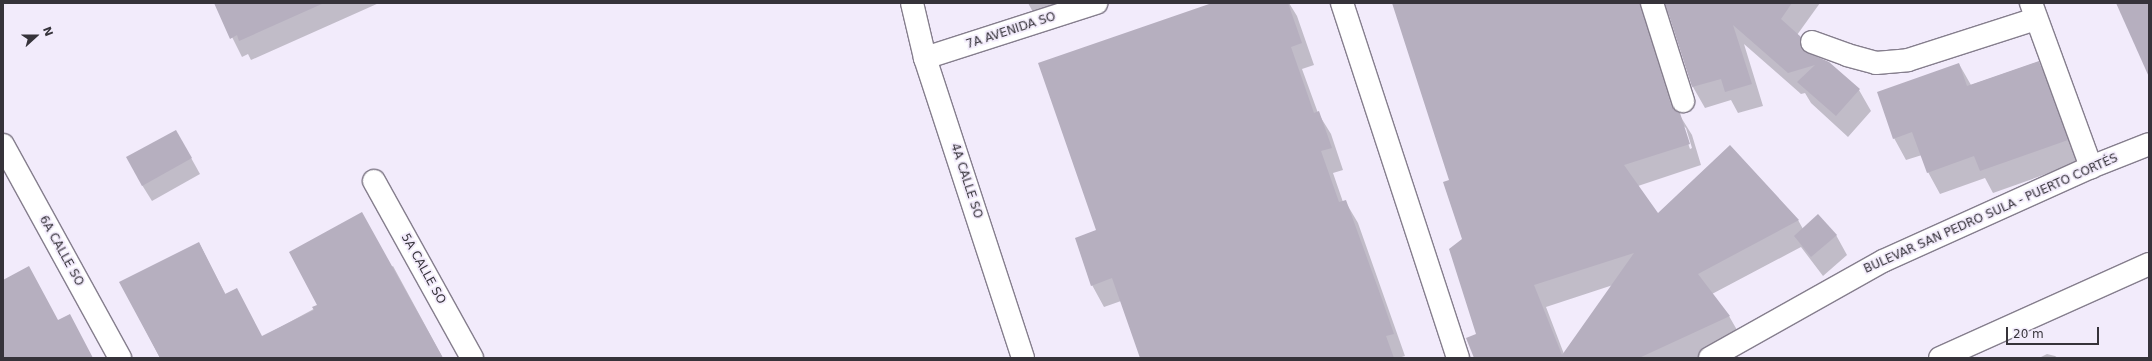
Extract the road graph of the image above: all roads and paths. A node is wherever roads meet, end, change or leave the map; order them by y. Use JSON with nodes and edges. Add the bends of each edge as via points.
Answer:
{"nodes":[{"id":1,"x":912,"y":3,"type":"edge"},
{"id":2,"x":1096,"y":3,"type":"edge"},
{"id":3,"x":1342,"y":3,"type":"edge"},
{"id":4,"x":1652,"y":3,"type":"edge"},
{"id":5,"x":2034,"y":11,"type":"edge"},
{"id":6,"x":1812,"y":42,"type":"dead end"},
{"id":7,"x":925,"y":58,"type":"junction"},
{"id":8,"x":1683,"y":101,"type":"dead end"},
{"id":9,"x":2149,"y":144,"type":"edge"},
{"id":10,"x":3,"y":145,"type":"edge"},
{"id":11,"x":2091,"y":167,"type":"junction"},
{"id":12,"x":374,"y":181,"type":"dead end"},
{"id":13,"x":2149,"y":264,"type":"edge"},
{"id":14,"x":120,"y":358,"type":"edge"},
{"id":15,"x":472,"y":358,"type":"edge"},
{"id":16,"x":1024,"y":358,"type":"edge"},
{"id":17,"x":1458,"y":358,"type":"edge"},
{"id":18,"x":1710,"y":358,"type":"edge"},
{"id":19,"x":1940,"y":358,"type":"edge"}],
"edges":[{"from":1,"to":7,"type":"main road","name":"4A CALLE SO"},
{"from":2,"to":7,"type":"main road","name":"7A AVENIDA SO"},
{"from":3,"to":17,"type":"main road"},
{"from":4,"to":8,"type":"main road"},
{"from":5,"to":6,"type":"main road","via":[[1908,60],[1876,63]]},
{"from":5,"to":11,"type":"main road"},
{"from":7,"to":16,"type":"main road","name":"4A CALLE SO"},
{"from":9,"to":11,"type":"main road","name":"BULEVAR SAN PEDRO SULA - PUERTO CORTÉS"},
{"from":10,"to":14,"type":"main road","name":"6A CALLE SO"},
{"from":11,"to":18,"type":"main road","name":"BULEVAR SAN PEDRO SULA - PUERTO CORTÉS","via":[[1883,260]]},
{"from":12,"to":15,"type":"main road","name":"5A CALLE SO"},
{"from":13,"to":19,"type":"main road"}]}
